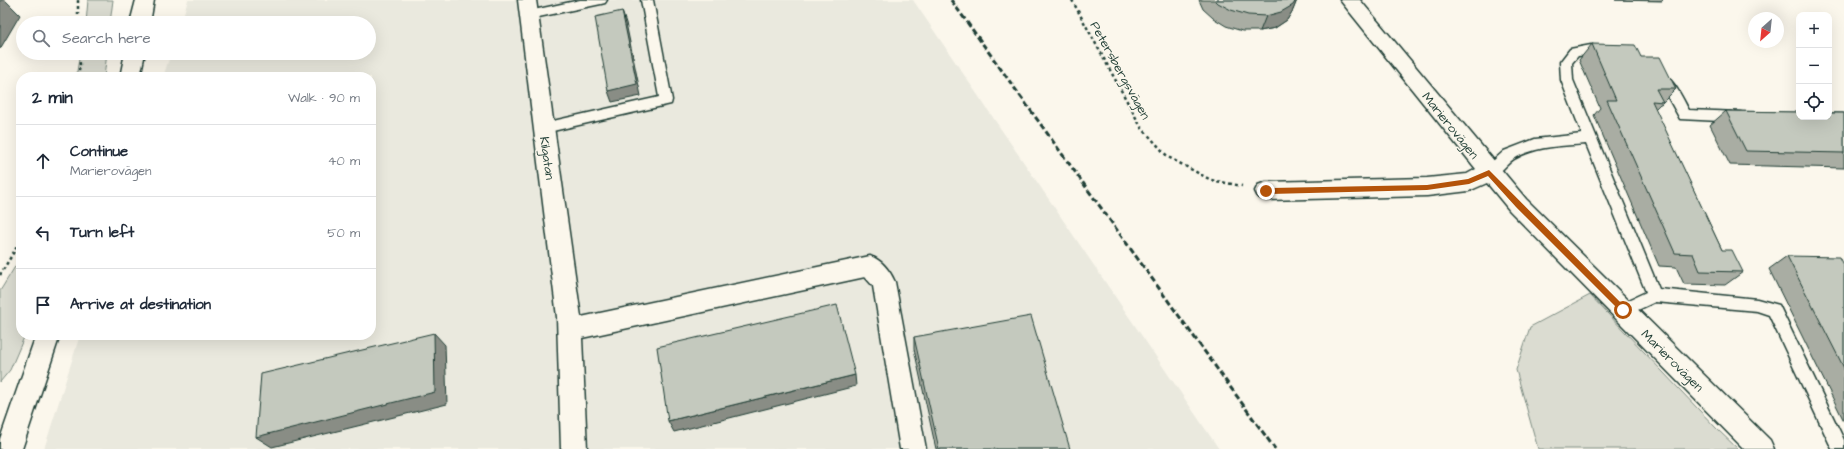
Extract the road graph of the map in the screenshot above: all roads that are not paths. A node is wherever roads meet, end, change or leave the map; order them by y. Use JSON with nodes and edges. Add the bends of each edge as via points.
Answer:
{"nodes":[{"id":1,"x":145,"y":0,"type":"edge"},
{"id":2,"x":601,"y":0,"type":"edge"},
{"id":3,"x":647,"y":0,"type":"edge"},
{"id":4,"x":1349,"y":0,"type":"edge"},
{"id":5,"x":528,"y":8,"type":"edge"},
{"id":6,"x":142,"y":16,"type":"edge"},
{"id":7,"x":1617,"y":53,"type":"edge"},
{"id":8,"x":134,"y":60,"type":"edge"},
{"id":9,"x":1650,"y":68,"type":"edge"},
{"id":10,"x":131,"y":72,"type":"edge"},
{"id":11,"x":1756,"y":117,"type":"edge"},
{"id":12,"x":544,"y":128,"type":"junction"},
{"id":13,"x":1590,"y":138,"type":"junction"},
{"id":14,"x":1489,"y":173,"type":"junction"},
{"id":15,"x":1266,"y":191,"type":"road end"},
{"id":16,"x":1654,"y":295,"type":"junction"},
{"id":17,"x":1623,"y":310,"type":"junction"},
{"id":18,"x":569,"y":323,"type":"junction"},
{"id":19,"x":46,"y":340,"type":"edge"},
{"id":20,"x":9,"y":449,"type":"edge"},
{"id":21,"x":574,"y":449,"type":"edge"},
{"id":22,"x":913,"y":449,"type":"edge"},
{"id":23,"x":1761,"y":449,"type":"edge"},
{"id":24,"x":1840,"y":449,"type":"edge"}],
"edges":[{"from":1,"to":6,"type":"street"},
{"from":2,"to":5,"type":"lane"},
{"from":3,"to":12,"type":"lane","via":[[666,100]]},
{"from":4,"to":14,"type":"street","name":"Marierovägen"},
{"from":5,"to":12,"type":"street","name":"Kilgatan"},
{"from":7,"to":13,"type":"lane","via":[[1591,50],[1574,52],[1566,62],[1567,80]]},
{"from":8,"to":10,"type":"street"},
{"from":9,"to":11,"type":"lane","via":[[1669,87],[1685,115]]},
{"from":12,"to":18,"type":"street","name":"Kilgatan"},
{"from":13,"to":14,"type":"lane","via":[[1540,143],[1509,155]]},
{"from":13,"to":16,"type":"lane"},
{"from":14,"to":15,"type":"street","via":[[1469,182],[1427,187]]},
{"from":14,"to":17,"type":"street","name":"Marierovägen"},
{"from":16,"to":17,"type":"lane"},
{"from":16,"to":24,"type":"lane","via":[[1757,305],[1774,310]]},
{"from":17,"to":23,"type":"street","name":"Marierovägen"},
{"from":18,"to":21,"type":"street","name":"Kilgatan"},
{"from":18,"to":22,"type":"street","via":[[870,266],[884,282]]},
{"from":19,"to":20,"type":"street"}]}
